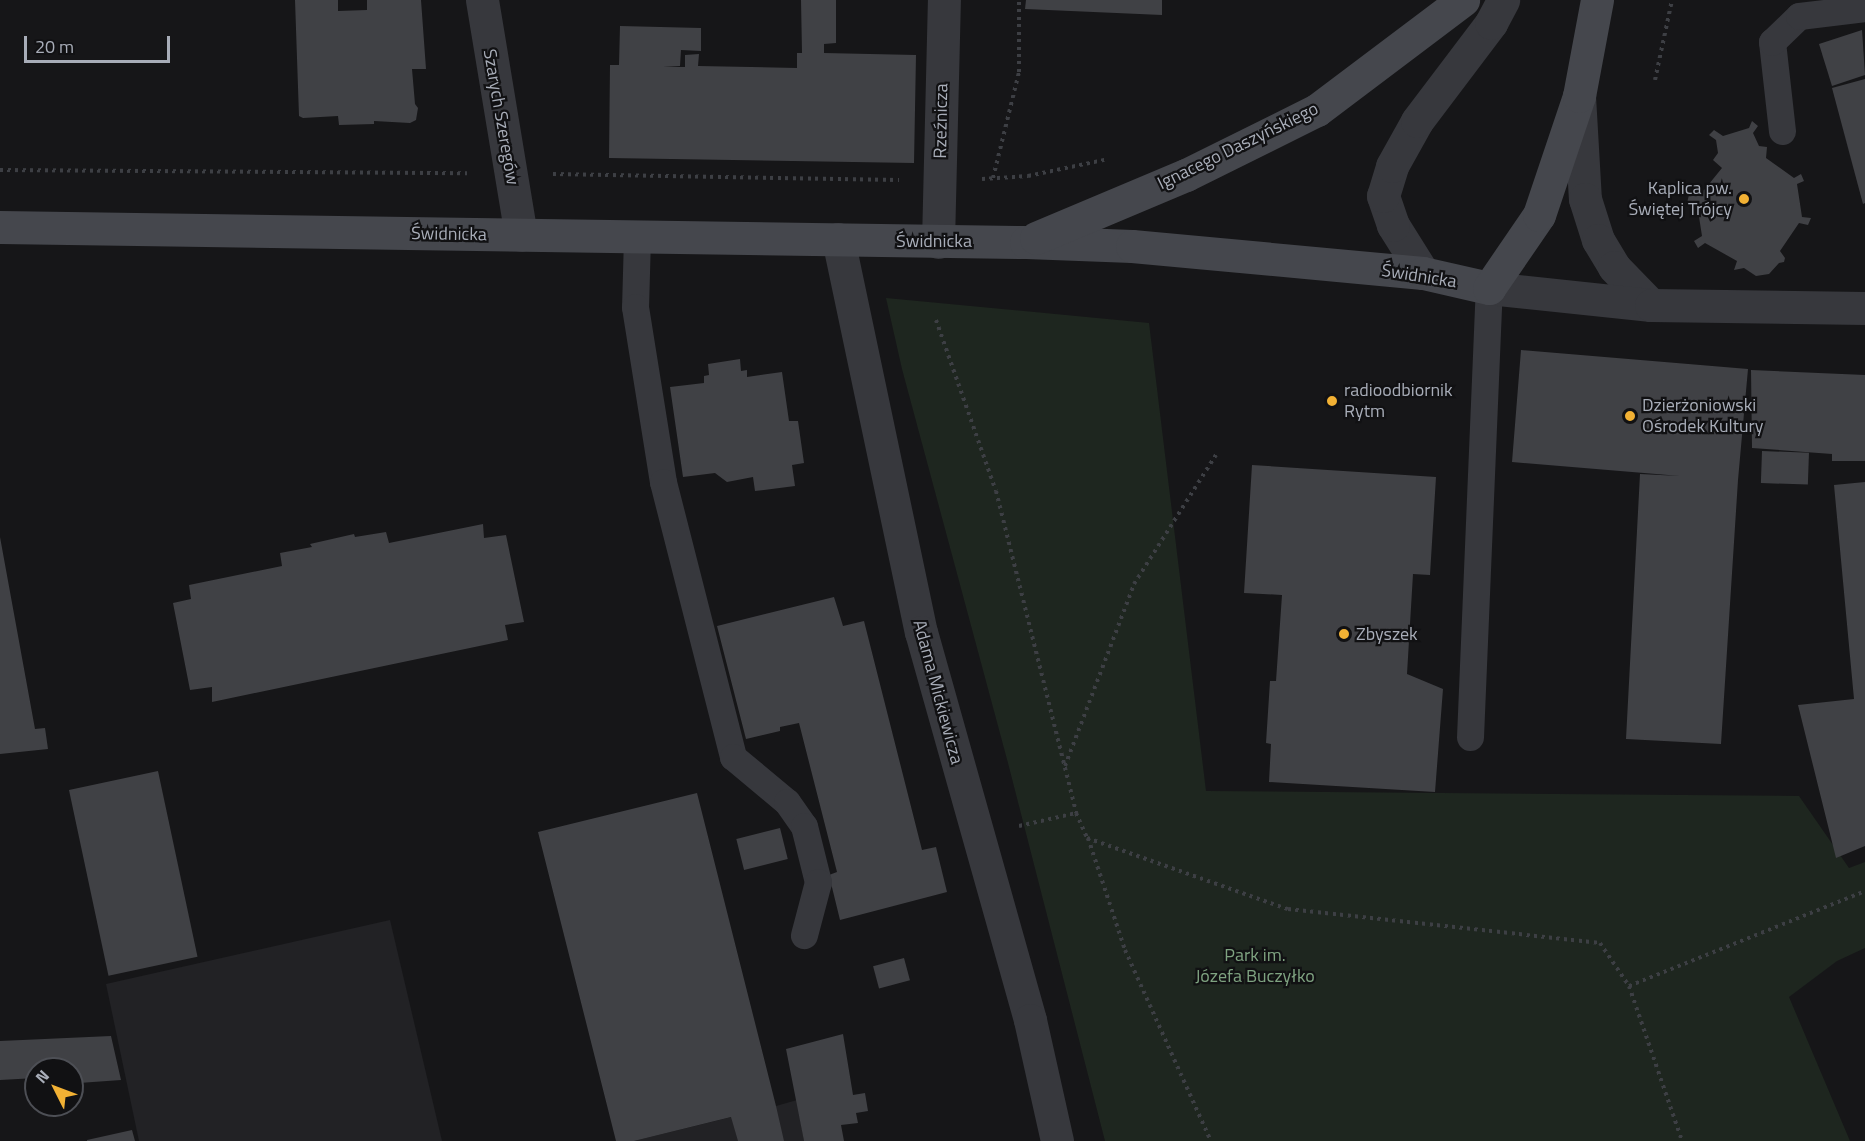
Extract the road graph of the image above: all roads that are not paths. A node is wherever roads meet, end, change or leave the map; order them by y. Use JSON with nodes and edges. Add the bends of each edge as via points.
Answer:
{"nodes":[{"id":1,"x":482,"y":0,"type":"edge"},
{"id":2,"x":944,"y":0,"type":"edge"},
{"id":3,"x":1463,"y":0,"type":"edge"},
{"id":4,"x":1503,"y":0,"type":"edge"},
{"id":5,"x":1597,"y":0,"type":"edge"},
{"id":6,"x":1865,"y":8,"type":"edge"},
{"id":7,"x":1579,"y":96,"type":"junction"},
{"id":8,"x":1782,"y":131,"type":"dead end"},
{"id":9,"x":0,"y":227,"type":"edge"},
{"id":10,"x":521,"y":235,"type":"junction"},
{"id":11,"x":637,"y":237,"type":"junction"},
{"id":12,"x":838,"y":239,"type":"junction"},
{"id":13,"x":1026,"y":242,"type":"junction"},
{"id":14,"x":938,"y":243,"type":"junction"},
{"id":15,"x":1423,"y":273,"type":"junction"},
{"id":16,"x":1489,"y":288,"type":"junction"},
{"id":17,"x":1651,"y":305,"type":"junction"},
{"id":18,"x":1865,"y":308,"type":"edge"},
{"id":19,"x":1470,"y":737,"type":"dead end"},
{"id":20,"x":804,"y":935,"type":"dead end"},
{"id":21,"x":1057,"y":1141,"type":"edge"}],
"edges":[{"from":1,"to":10,"type":"street","name":"Szarych Szeregów"},
{"from":2,"to":14,"type":"street","name":"Rzeźnicza"},
{"from":3,"to":13,"type":"street","name":"Ignacego Daszyńskiego","via":[[1317,110],[1186,175]]},
{"from":4,"to":15,"type":"street","via":[[1491,23],[1418,121],[1392,166],[1383,196],[1393,225]]},
{"from":5,"to":7,"type":"street"},
{"from":6,"to":8,"type":"lane","via":[[1799,16],[1772,42]]},
{"from":7,"to":16,"type":"street","via":[[1539,215]]},
{"from":7,"to":17,"type":"street","via":[[1585,199],[1598,240],[1614,267]]},
{"from":9,"to":10,"type":"street","name":"Świdnicka"},
{"from":10,"to":11,"type":"street","name":"Świdnicka"},
{"from":11,"to":12,"type":"street","name":"Świdnicka"},
{"from":11,"to":20,"type":"lane","via":[[635,307],[663,483],[733,757],[787,802],[804,826],[818,882]]},
{"from":12,"to":14,"type":"street","name":"Świdnicka"},
{"from":12,"to":21,"type":"street","name":"Adama Mickiewicza","via":[[921,632],[1030,1020]]},
{"from":13,"to":14,"type":"street","name":"Świdnicka"},
{"from":13,"to":15,"type":"street","name":"Świdnicka","via":[[1132,246]]},
{"from":15,"to":16,"type":"street","name":"Świdnicka"},
{"from":16,"to":17,"type":"street","name":"Świdnicka"},
{"from":16,"to":19,"type":"lane"},
{"from":17,"to":18,"type":"street","name":"Świdnicka"}]}
